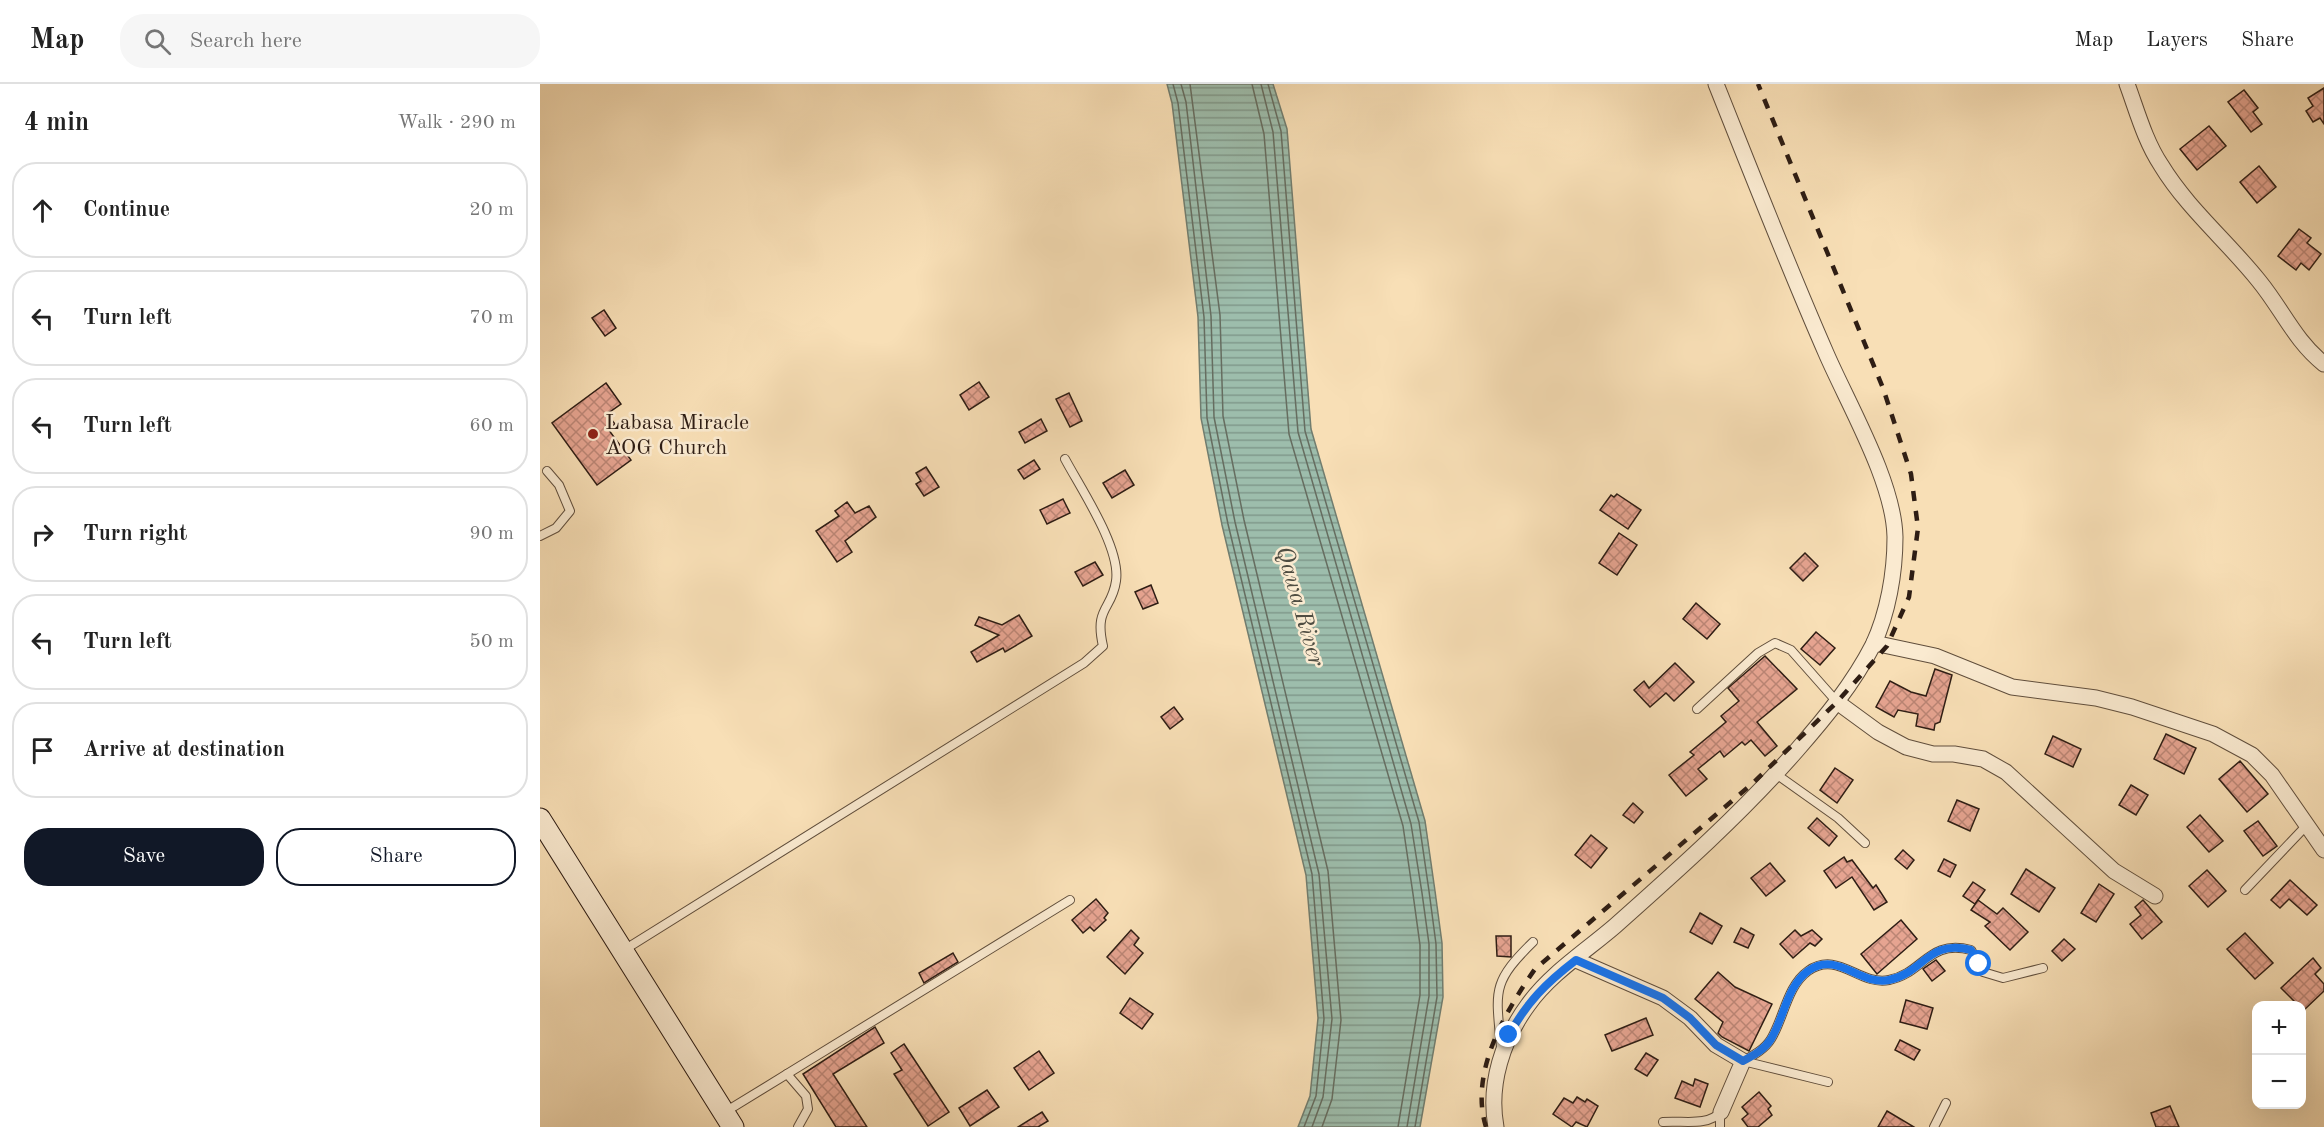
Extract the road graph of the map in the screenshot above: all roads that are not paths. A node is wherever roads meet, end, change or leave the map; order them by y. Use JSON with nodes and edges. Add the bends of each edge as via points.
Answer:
{"nodes":[{"id":1,"x":1716,"y":84,"type":"edge"},
{"id":2,"x":2127,"y":84,"type":"edge"},
{"id":3,"x":2324,"y":364,"type":"edge"},
{"id":4,"x":1065,"y":459,"type":"dead end"},
{"id":5,"x":547,"y":471,"type":"dead end"},
{"id":6,"x":540,"y":536,"type":"edge"},
{"id":7,"x":1874,"y":643,"type":"junction"},
{"id":8,"x":1837,"y":702,"type":"junction"},
{"id":9,"x":1697,"y":709,"type":"dead end"},
{"id":10,"x":1776,"y":774,"type":"junction"},
{"id":11,"x":540,"y":819,"type":"edge"},
{"id":12,"x":2306,"y":826,"type":"junction"},
{"id":13,"x":1865,"y":843,"type":"dead end"},
{"id":14,"x":2324,"y":850,"type":"edge"},
{"id":15,"x":2245,"y":890,"type":"dead end"},
{"id":16,"x":2155,"y":896,"type":"dead end"},
{"id":17,"x":1070,"y":900,"type":"dead end"},
{"id":18,"x":1533,"y":942,"type":"dead end"},
{"id":19,"x":623,"y":951,"type":"junction"},
{"id":20,"x":1576,"y":960,"type":"junction"},
{"id":21,"x":2043,"y":968,"type":"dead end"},
{"id":22,"x":1501,"y":1055,"type":"junction"},
{"id":23,"x":1743,"y":1061,"type":"junction"},
{"id":24,"x":787,"y":1074,"type":"junction"},
{"id":25,"x":1828,"y":1082,"type":"dead end"},
{"id":26,"x":1946,"y":1103,"type":"dead end"},
{"id":27,"x":1720,"y":1119,"type":"edge"},
{"id":28,"x":729,"y":1120,"type":"edge"},
{"id":29,"x":1663,"y":1122,"type":"dead end"},
{"id":30,"x":798,"y":1127,"type":"edge"},
{"id":31,"x":1496,"y":1127,"type":"edge"},
{"id":32,"x":1934,"y":1127,"type":"edge"}],
"edges":[{"from":1,"to":7,"type":"street","via":[[1884,485],[1895,534],[1893,574]]},
{"from":2,"to":3,"type":"street","via":[[2170,180],[2259,281],[2310,353]]},
{"from":4,"to":19,"type":"lane","via":[[1101,523],[1116,569],[1116,582],[1101,614],[1103,646],[1084,663]]},
{"from":5,"to":6,"type":"lane","via":[[560,485],[570,511],[556,528]]},
{"from":7,"to":8,"type":"street"},
{"from":7,"to":12,"type":"street","via":[[1935,656],[2012,687],[2096,698],[2213,735],[2252,755],[2272,775]]},
{"from":8,"to":9,"type":"lane","via":[[1791,650],[1775,643],[1758,653]]},
{"from":8,"to":10,"type":"street"},
{"from":8,"to":16,"type":"street","via":[[1906,747],[1983,759],[2006,772],[2114,871]]},
{"from":10,"to":13,"type":"lane","via":[[1838,818]]},
{"from":10,"to":20,"type":"street","via":[[1682,868]]},
{"from":11,"to":19,"type":"main road"},
{"from":12,"to":14,"type":"street"},
{"from":12,"to":15,"type":"lane"},
{"from":17,"to":24,"type":"lane"},
{"from":18,"to":22,"type":"lane","via":[[1501,979]]},
{"from":19,"to":28,"type":"main road"},
{"from":20,"to":22,"type":"street","via":[[1545,984],[1529,1003]]},
{"from":20,"to":23,"type":"street","via":[[1663,998],[1716,1045]]},
{"from":21,"to":23,"type":"lane","via":[[2003,978],[1983,972],[1971,950],[1954,946],[1938,950],[1906,974],[1889,980],[1870,981],[1836,964],[1819,965],[1806,972],[1793,989],[1771,1040]]},
{"from":22,"to":31,"type":"street","via":[[1495,1097]]},
{"from":23,"to":25,"type":"lane"},
{"from":23,"to":27,"type":"street"},
{"from":24,"to":28,"type":"lane"},
{"from":24,"to":30,"type":"lane","via":[[806,1095],[808,1109]]},
{"from":26,"to":32,"type":"lane"},
{"from":27,"to":29,"type":"lane"}]}
